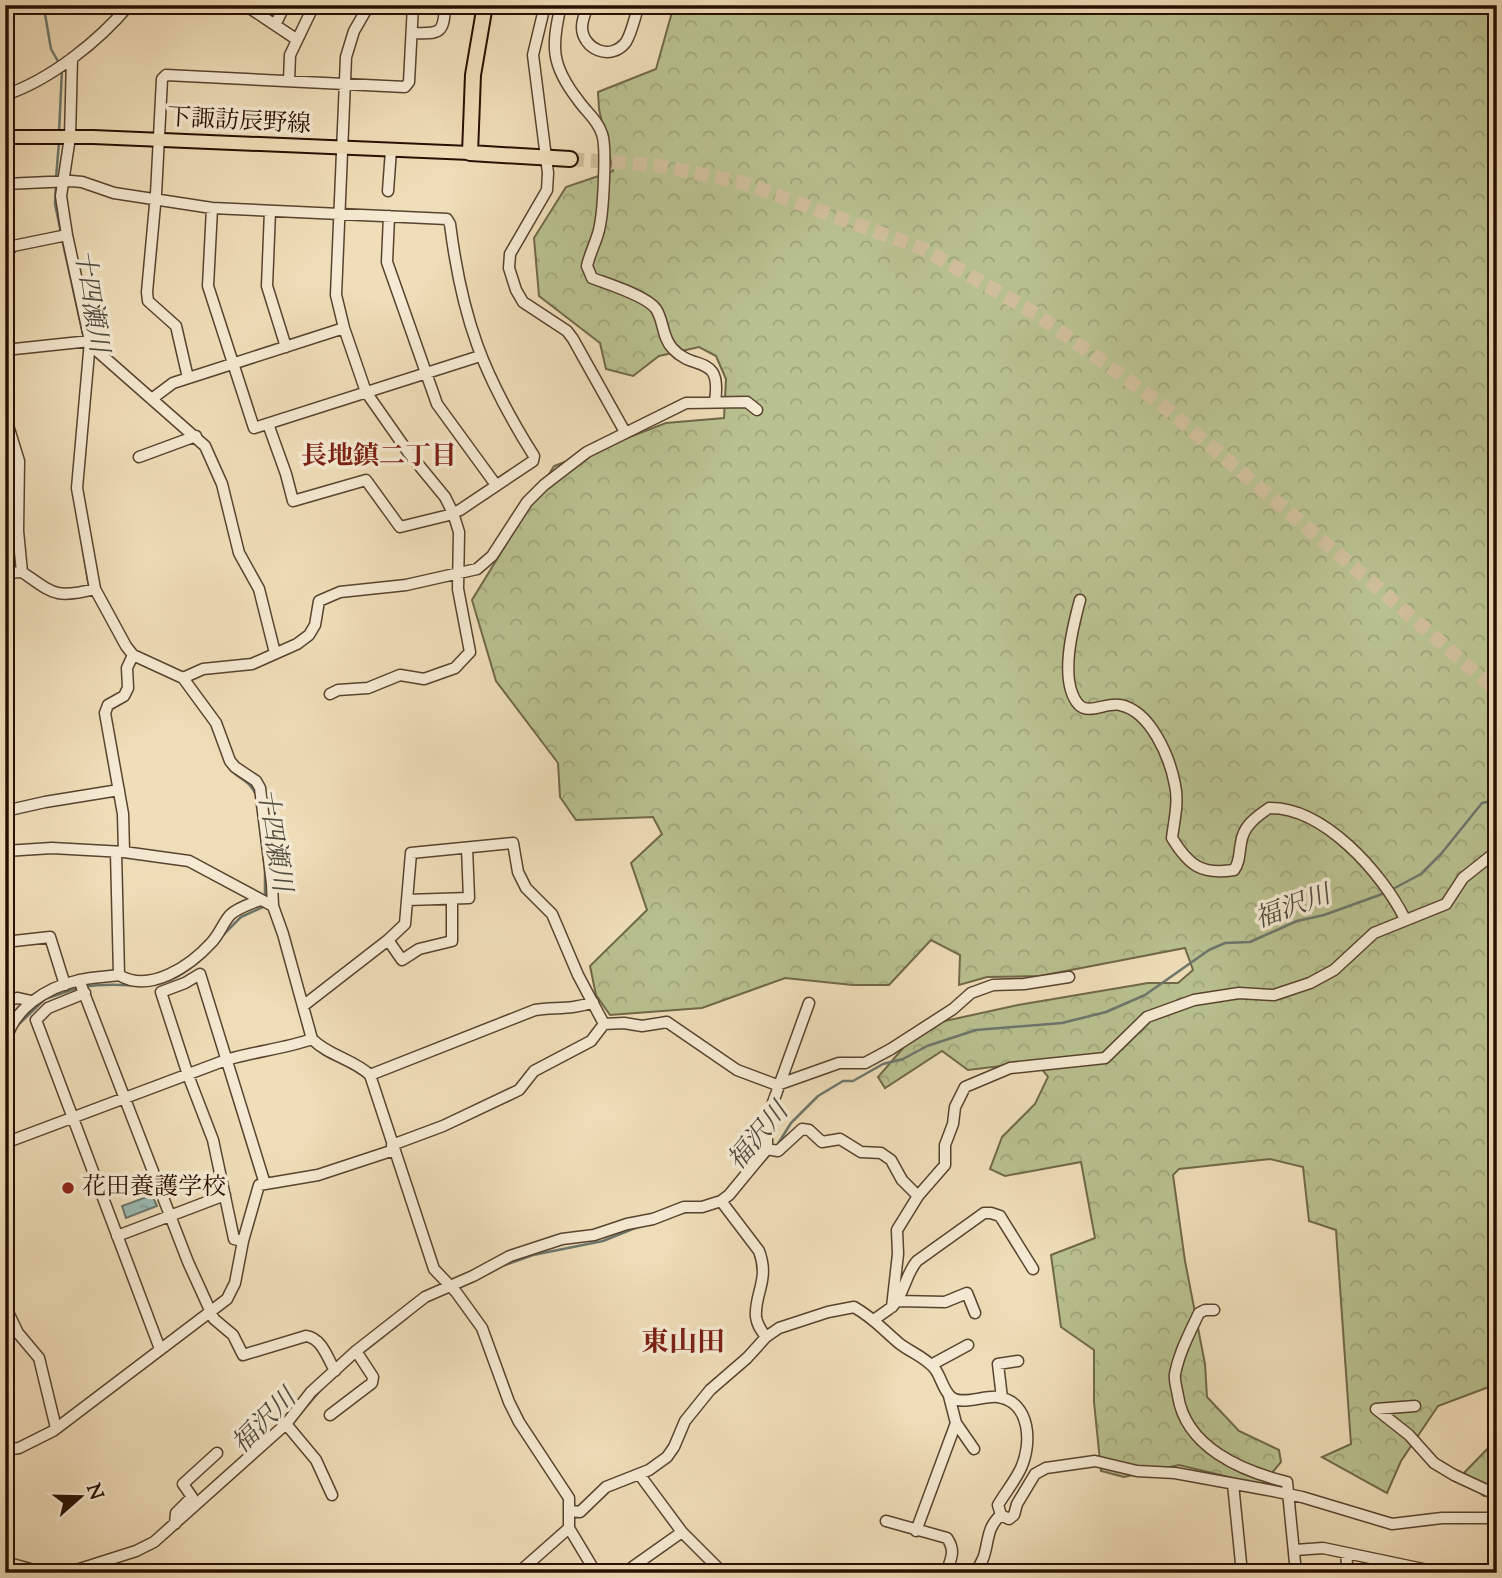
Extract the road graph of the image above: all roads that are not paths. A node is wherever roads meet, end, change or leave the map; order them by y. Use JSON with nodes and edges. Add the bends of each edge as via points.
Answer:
{"nodes":[{"id":1,"x":129,"y":5,"type":"edge"},
{"id":2,"x":246,"y":5,"type":"edge"},
{"id":3,"x":285,"y":5,"type":"edge"},
{"id":4,"x":314,"y":5,"type":"edge"},
{"id":5,"x":413,"y":5,"type":"edge"},
{"id":6,"x":445,"y":5,"type":"edge"},
{"id":7,"x":485,"y":5,"type":"edge"},
{"id":8,"x":491,"y":5,"type":"edge"},
{"id":9,"x":545,"y":5,"type":"edge"},
{"id":10,"x":561,"y":5,"type":"edge"},
{"id":11,"x":588,"y":5,"type":"edge"},
{"id":12,"x":639,"y":5,"type":"edge"},
{"id":13,"x":363,"y":7,"type":"edge"},
{"id":14,"x":275,"y":25,"type":"junction"},
{"id":15,"x":412,"y":33,"type":"junction"},
{"id":16,"x":296,"y":39,"type":"junction"},
{"id":17,"x":72,"y":58,"type":"junction"},
{"id":18,"x":289,"y":81,"type":"junction"},
{"id":19,"x":344,"y":83,"type":"junction"},
{"id":20,"x":5,"y":95,"type":"edge"},
{"id":21,"x":5,"y":137,"type":"edge"},
{"id":22,"x":70,"y":137,"type":"junction"},
{"id":23,"x":159,"y":140,"type":"junction"},
{"id":24,"x":341,"y":148,"type":"junction"},
{"id":25,"x":391,"y":150,"type":"junction"},
{"id":26,"x":473,"y":153,"type":"junction"},
{"id":27,"x":545,"y":157,"type":"junction"},
{"id":28,"x":570,"y":159,"type":"tunnel mouth"},
{"id":29,"x":63,"y":182,"type":"junction"},
{"id":30,"x":5,"y":184,"type":"edge"},
{"id":31,"x":388,"y":191,"type":"dead end"},
{"id":32,"x":156,"y":198,"type":"junction"},
{"id":33,"x":212,"y":208,"type":"junction"},
{"id":34,"x":270,"y":211,"type":"junction"},
{"id":35,"x":338,"y":213,"type":"junction"},
{"id":36,"x":389,"y":216,"type":"junction"},
{"id":37,"x":66,"y":235,"type":"junction"},
{"id":38,"x":5,"y":236,"type":"edge"},
{"id":39,"x":9,"y":250,"type":"edge"},
{"id":40,"x":344,"y":328,"type":"junction"},
{"id":41,"x":91,"y":345,"type":"junction"},
{"id":42,"x":286,"y":347,"type":"junction"},
{"id":43,"x":5,"y":350,"type":"edge"},
{"id":44,"x":480,"y":356,"type":"junction"},
{"id":45,"x":233,"y":364,"type":"junction"},
{"id":46,"x":426,"y":374,"type":"junction"},
{"id":47,"x":188,"y":378,"type":"junction"},
{"id":48,"x":366,"y":392,"type":"junction"},
{"id":49,"x":153,"y":398,"type":"junction"},
{"id":50,"x":715,"y":401,"type":"junction"},
{"id":51,"x":757,"y":410,"type":"dead end"},
{"id":52,"x":5,"y":416,"type":"edge"},
{"id":53,"x":268,"y":424,"type":"junction"},
{"id":54,"x":625,"y":432,"type":"junction"},
{"id":55,"x":196,"y":436,"type":"junction"},
{"id":56,"x":139,"y":457,"type":"dead end"},
{"id":57,"x":496,"y":485,"type":"junction"},
{"id":58,"x":453,"y":513,"type":"junction"},
{"id":59,"x":22,"y":572,"type":"junction"},
{"id":60,"x":5,"y":573,"type":"edge"},
{"id":61,"x":460,"y":573,"type":"junction"},
{"id":62,"x":95,"y":590,"type":"junction"},
{"id":63,"x":1080,"y":600,"type":"dead end"},
{"id":64,"x":275,"y":653,"type":"junction"},
{"id":65,"x":133,"y":655,"type":"junction"},
{"id":66,"x":183,"y":678,"type":"junction"},
{"id":67,"x":330,"y":694,"type":"dead end"},
{"id":68,"x":119,"y":790,"type":"junction"},
{"id":69,"x":5,"y":811,"type":"edge"},
{"id":70,"x":467,"y":848,"type":"junction"},
{"id":71,"x":5,"y":850,"type":"edge"},
{"id":72,"x":1497,"y":851,"type":"edge"},
{"id":73,"x":120,"y":852,"type":"junction"},
{"id":74,"x":452,"y":899,"type":"junction"},
{"id":75,"x":260,"y":900,"type":"junction"},
{"id":76,"x":407,"y":900,"type":"junction"},
{"id":77,"x":273,"y":906,"type":"junction"},
{"id":78,"x":1403,"y":916,"type":"junction"},
{"id":79,"x":388,"y":940,"type":"junction"},
{"id":80,"x":5,"y":942,"type":"edge"},
{"id":81,"x":119,"y":975,"type":"junction"},
{"id":82,"x":1069,"y":977,"type":"dead end"},
{"id":83,"x":79,"y":980,"type":"junction"},
{"id":84,"x":65,"y":985,"type":"junction"},
{"id":85,"x":158,"y":985,"type":"junction"},
{"id":86,"x":85,"y":993,"type":"junction"},
{"id":87,"x":5,"y":999,"type":"edge"},
{"id":88,"x":32,"y":1001,"type":"junction"},
{"id":89,"x":593,"y":1002,"type":"junction"},
{"id":90,"x":809,"y":1003,"type":"dead end"},
{"id":91,"x":303,"y":1006,"type":"junction"},
{"id":92,"x":604,"y":1024,"type":"junction"},
{"id":93,"x":312,"y":1039,"type":"junction"},
{"id":94,"x":5,"y":1045,"type":"edge"},
{"id":95,"x":226,"y":1060,"type":"junction"},
{"id":96,"x":188,"y":1075,"type":"junction"},
{"id":97,"x":370,"y":1075,"type":"junction"},
{"id":98,"x":777,"y":1085,"type":"junction"},
{"id":99,"x":5,"y":1086,"type":"edge"},
{"id":100,"x":126,"y":1097,"type":"junction"},
{"id":101,"x":72,"y":1118,"type":"junction"},
{"id":102,"x":7,"y":1143,"type":"edge"},
{"id":103,"x":393,"y":1147,"type":"junction"},
{"id":104,"x":767,"y":1149,"type":"junction"},
{"id":105,"x":265,"y":1184,"type":"junction"},
{"id":106,"x":225,"y":1195,"type":"junction"},
{"id":107,"x":918,"y":1196,"type":"junction"},
{"id":108,"x":721,"y":1201,"type":"junction"},
{"id":109,"x":171,"y":1216,"type":"junction"},
{"id":110,"x":117,"y":1236,"type":"junction"},
{"id":111,"x":243,"y":1241,"type":"junction"},
{"id":112,"x":1033,"y":1269,"type":"dead end"},
{"id":113,"x":449,"y":1285,"type":"junction"},
{"id":114,"x":895,"y":1304,"type":"junction"},
{"id":115,"x":5,"y":1306,"type":"edge"},
{"id":116,"x":212,"y":1310,"type":"junction"},
{"id":117,"x":1214,"y":1310,"type":"dead end"},
{"id":118,"x":975,"y":1314,"type":"dead end"},
{"id":119,"x":874,"y":1319,"type":"junction"},
{"id":120,"x":766,"y":1337,"type":"junction"},
{"id":121,"x":968,"y":1345,"type":"dead end"},
{"id":122,"x":160,"y":1349,"type":"junction"},
{"id":123,"x":356,"y":1352,"type":"junction"},
{"id":124,"x":1018,"y":1361,"type":"dead end"},
{"id":125,"x":931,"y":1364,"type":"junction"},
{"id":126,"x":335,"y":1371,"type":"junction"},
{"id":127,"x":949,"y":1396,"type":"junction"},
{"id":128,"x":1002,"y":1398,"type":"junction"},
{"id":129,"x":1415,"y":1406,"type":"dead end"},
{"id":130,"x":330,"y":1415,"type":"dead end"},
{"id":131,"x":956,"y":1423,"type":"junction"},
{"id":132,"x":286,"y":1424,"type":"junction"},
{"id":133,"x":56,"y":1428,"type":"junction"},
{"id":134,"x":974,"y":1449,"type":"dead end"},
{"id":135,"x":5,"y":1450,"type":"edge"},
{"id":136,"x":217,"y":1453,"type":"dead end"},
{"id":137,"x":639,"y":1474,"type":"junction"},
{"id":138,"x":1233,"y":1484,"type":"junction"},
{"id":139,"x":332,"y":1495,"type":"dead end"},
{"id":140,"x":1289,"y":1495,"type":"junction"},
{"id":141,"x":1497,"y":1495,"type":"edge"},
{"id":142,"x":570,"y":1511,"type":"junction"},
{"id":143,"x":1001,"y":1515,"type":"junction"},
{"id":144,"x":1497,"y":1518,"type":"edge"},
{"id":145,"x":886,"y":1521,"type":"dead end"},
{"id":146,"x":176,"y":1524,"type":"junction"},
{"id":147,"x":569,"y":1528,"type":"junction"},
{"id":148,"x":916,"y":1531,"type":"junction"},
{"id":149,"x":682,"y":1532,"type":"junction"},
{"id":150,"x":1295,"y":1550,"type":"junction"},
{"id":151,"x":1346,"y":1555,"type":"junction"},
{"id":152,"x":5,"y":1562,"type":"edge"},
{"id":153,"x":45,"y":1573,"type":"edge"},
{"id":154,"x":67,"y":1573,"type":"edge"},
{"id":155,"x":518,"y":1573,"type":"edge"},
{"id":156,"x":596,"y":1573,"type":"edge"},
{"id":157,"x":624,"y":1573,"type":"edge"},
{"id":158,"x":723,"y":1573,"type":"edge"},
{"id":159,"x":946,"y":1573,"type":"edge"},
{"id":160,"x":974,"y":1573,"type":"edge"},
{"id":161,"x":1242,"y":1573,"type":"edge"},
{"id":162,"x":1296,"y":1573,"type":"edge"},
{"id":163,"x":1348,"y":1573,"type":"edge"},
{"id":164,"x":1442,"y":1573,"type":"edge"}],
"edges":[{"from":1,"to":17,"type":"street"},
{"from":2,"to":14,"type":"street"},
{"from":3,"to":14,"type":"street"},
{"from":4,"to":16,"type":"street"},
{"from":5,"to":15,"type":"street"},
{"from":6,"to":15,"type":"street","via":[[441,30]]},
{"from":7,"to":26,"type":"highway","via":[[473,75]]},
{"from":8,"to":26,"type":"highway"},
{"from":9,"to":27,"type":"street","via":[[533,55]]},
{"from":10,"to":50,"type":"street","via":[[554,54],[563,78],[597,120],[604,138],[600,226],[587,266],[592,278],[656,309],[666,341],[675,352],[715,375]]},
{"from":11,"to":12,"type":"street","via":[[584,37],[596,50],[605,52],[626,42]]},
{"from":13,"to":19,"type":"street","via":[[346,57]]},
{"from":14,"to":16,"type":"street"},
{"from":15,"to":19,"type":"street","via":[[405,87]]},
{"from":16,"to":18,"type":"street"},
{"from":17,"to":20,"type":"street"},
{"from":17,"to":22,"type":"street"},
{"from":18,"to":19,"type":"street"},
{"from":18,"to":23,"type":"street","via":[[166,75],[162,79]]},
{"from":19,"to":24,"type":"street"},
{"from":21,"to":22,"type":"main road","name":"下諏訪辰野線"},
{"from":22,"to":23,"type":"main road","name":"下諏訪辰野線"},
{"from":22,"to":29,"type":"street"},
{"from":23,"to":24,"type":"main road","name":"下諏訪辰野線"},
{"from":23,"to":32,"type":"street"},
{"from":24,"to":25,"type":"main road","name":"下諏訪辰野線"},
{"from":24,"to":35,"type":"street"},
{"from":25,"to":26,"type":"main road","name":"下諏訪辰野線"},
{"from":25,"to":31,"type":"street"},
{"from":26,"to":27,"type":"highway"},
{"from":27,"to":28,"type":"highway"},
{"from":27,"to":54,"type":"street","via":[[547,190],[510,254],[509,268],[523,302],[567,331]]},
{"from":29,"to":30,"type":"street"},
{"from":29,"to":32,"type":"street"},
{"from":29,"to":37,"type":"street"},
{"from":32,"to":33,"type":"street"},
{"from":32,"to":47,"type":"street","via":[[148,301],[176,326]]},
{"from":33,"to":34,"type":"street"},
{"from":33,"to":45,"type":"street","via":[[208,286]]},
{"from":34,"to":35,"type":"street"},
{"from":34,"to":42,"type":"street","via":[[267,286]]},
{"from":35,"to":36,"type":"street"},
{"from":35,"to":40,"type":"street","via":[[336,295]]},
{"from":36,"to":44,"type":"street","via":[[447,219],[464,307]]},
{"from":36,"to":46,"type":"street","via":[[387,262]]},
{"from":37,"to":39,"type":"street"},
{"from":37,"to":41,"type":"street"},
{"from":38,"to":39,"type":"street"},
{"from":40,"to":42,"type":"street"},
{"from":40,"to":48,"type":"street"},
{"from":41,"to":43,"type":"street"},
{"from":41,"to":49,"type":"street"},
{"from":41,"to":62,"type":"street","via":[[77,488]]},
{"from":42,"to":45,"type":"street"},
{"from":44,"to":46,"type":"street"},
{"from":44,"to":57,"type":"street","via":[[504,408],[534,456]]},
{"from":45,"to":47,"type":"street"},
{"from":45,"to":53,"type":"street","via":[[254,428]]},
{"from":46,"to":48,"type":"street"},
{"from":46,"to":57,"type":"street","via":[[437,404]]},
{"from":47,"to":49,"type":"street"},
{"from":48,"to":53,"type":"street"},
{"from":48,"to":58,"type":"street"},
{"from":49,"to":55,"type":"street"},
{"from":50,"to":51,"type":"street","via":[[747,402]]},
{"from":50,"to":54,"type":"street","via":[[686,403]]},
{"from":52,"to":59,"type":"street","via":[[19,461]]},
{"from":53,"to":58,"type":"street","via":[[293,501],[366,480],[400,527]]},
{"from":54,"to":61,"type":"street","via":[[587,452],[544,485],[527,502],[492,556],[477,569]]},
{"from":55,"to":56,"type":"street"},
{"from":55,"to":64,"type":"street","via":[[222,484],[239,553],[259,589]]},
{"from":57,"to":58,"type":"street"},
{"from":58,"to":61,"type":"street","via":[[459,532]]},
{"from":59,"to":60,"type":"street"},
{"from":59,"to":62,"type":"street","via":[[58,594]]},
{"from":61,"to":64,"type":"street","via":[[330,596],[320,601],[309,635]]},
{"from":61,"to":67,"type":"street","via":[[458,589],[470,652],[460,665],[424,679],[400,675],[368,688]]},
{"from":62,"to":65,"type":"street"},
{"from":63,"to":78,"type":"street","via":[[1068,656],[1077,702],[1089,709],[1120,705],[1134,710],[1151,726],[1175,784],[1172,838],[1190,862],[1214,873],[1234,870],[1247,825],[1269,808],[1289,809],[1311,818],[1372,868]]},
{"from":64,"to":66,"type":"street","via":[[252,664],[203,669]]},
{"from":65,"to":66,"type":"street"},
{"from":65,"to":68,"type":"street","via":[[127,667],[128,688],[105,713]]},
{"from":66,"to":77,"type":"street","via":[[216,723],[234,767],[260,788]]},
{"from":68,"to":69,"type":"street"},
{"from":68,"to":73,"type":"street","via":[[123,814]]},
{"from":70,"to":74,"type":"street","via":[[469,898]]},
{"from":70,"to":76,"type":"street","via":[[411,853]]},
{"from":70,"to":89,"type":"street","via":[[513,843],[526,888],[552,914]]},
{"from":71,"to":73,"type":"street"},
{"from":72,"to":78,"type":"street","via":[[1464,878],[1446,904]]},
{"from":73,"to":75,"type":"street","via":[[189,861]]},
{"from":73,"to":81,"type":"street"},
{"from":74,"to":76,"type":"street"},
{"from":74,"to":79,"type":"street","via":[[452,941],[419,949],[402,960]]},
{"from":75,"to":77,"type":"street"},
{"from":75,"to":85,"type":"street","via":[[232,913],[213,942]]},
{"from":76,"to":79,"type":"street","via":[[405,924]]},
{"from":77,"to":91,"type":"street"},
{"from":78,"to":107,"type":"street","via":[[1310,983],[1274,995],[1239,993],[1194,1000],[1147,1017],[1105,1058],[1010,1068],[965,1087],[945,1145],[945,1165]]},
{"from":79,"to":91,"type":"street"},
{"from":80,"to":84,"type":"street","via":[[50,937]]},
{"from":81,"to":83,"type":"street"},
{"from":81,"to":85,"type":"street"},
{"from":82,"to":98,"type":"street","via":[[993,985],[971,993],[865,1063],[839,1063]]},
{"from":83,"to":84,"type":"street"},
{"from":83,"to":86,"type":"street"},
{"from":84,"to":88,"type":"street"},
{"from":85,"to":95,"type":"street","via":[[185,984],[200,974]]},
{"from":85,"to":96,"type":"street"},
{"from":86,"to":100,"type":"street"},
{"from":86,"to":101,"type":"street","via":[[48,1008],[36,1020]]},
{"from":87,"to":88,"type":"street"},
{"from":88,"to":94,"type":"street","via":[[12,1023]]},
{"from":89,"to":92,"type":"street"},
{"from":89,"to":97,"type":"street","via":[[577,1008],[535,1010]]},
{"from":90,"to":98,"type":"street"},
{"from":91,"to":93,"type":"street"},
{"from":92,"to":98,"type":"street","via":[[667,1022],[737,1070]]},
{"from":92,"to":103,"type":"street","via":[[591,1041],[534,1071],[519,1090]]},
{"from":93,"to":95,"type":"street"},
{"from":93,"to":97,"type":"street"},
{"from":95,"to":96,"type":"street"},
{"from":95,"to":105,"type":"street"},
{"from":96,"to":100,"type":"street"},
{"from":96,"to":106,"type":"street","via":[[213,1140]]},
{"from":97,"to":103,"type":"street"},
{"from":98,"to":104,"type":"street","via":[[766,1119]]},
{"from":99,"to":102,"type":"street"},
{"from":100,"to":101,"type":"street"},
{"from":100,"to":109,"type":"street"},
{"from":101,"to":102,"type":"street"},
{"from":101,"to":110,"type":"street"},
{"from":103,"to":105,"type":"street","via":[[318,1175]]},
{"from":103,"to":113,"type":"street","via":[[429,1257]]},
{"from":104,"to":107,"type":"street","via":[[778,1151],[802,1129],[822,1142],[840,1139],[861,1152],[881,1153],[891,1160]]},
{"from":104,"to":108,"type":"street"},
{"from":105,"to":111,"type":"street","via":[[260,1185]]},
{"from":106,"to":109,"type":"street"},
{"from":106,"to":111,"type":"street","via":[[234,1239]]},
{"from":107,"to":114,"type":"street","via":[[897,1230]]},
{"from":108,"to":113,"type":"street","via":[[594,1235],[562,1239],[510,1256]]},
{"from":108,"to":120,"type":"street","via":[[762,1259],[763,1285],[755,1314]]},
{"from":109,"to":110,"type":"street"},
{"from":109,"to":116,"type":"street"},
{"from":110,"to":122,"type":"street"},
{"from":111,"to":116,"type":"street","via":[[235,1283],[227,1298]]},
{"from":112,"to":114,"type":"street","via":[[1000,1216],[984,1213],[917,1261]]},
{"from":113,"to":123,"type":"street","via":[[425,1297]]},
{"from":113,"to":142,"type":"street","via":[[482,1328],[514,1412],[564,1488]]},
{"from":114,"to":118,"type":"street","via":[[945,1302],[967,1293]]},
{"from":114,"to":119,"type":"street"},
{"from":115,"to":133,"type":"street","via":[[38,1358]]},
{"from":116,"to":122,"type":"street"},
{"from":116,"to":126,"type":"street","via":[[243,1355],[312,1337]]},
{"from":117,"to":140,"type":"street","via":[[1199,1313],[1186,1341],[1175,1377],[1179,1402],[1191,1430],[1226,1459],[1257,1475],[1287,1482]]},
{"from":119,"to":120,"type":"street","via":[[854,1307],[779,1328]]},
{"from":119,"to":125,"type":"street","via":[[901,1345]]},
{"from":120,"to":137,"type":"street","via":[[710,1390],[685,1421],[667,1457]]},
{"from":121,"to":125,"type":"street"},
{"from":122,"to":133,"type":"street"},
{"from":123,"to":126,"type":"street"},
{"from":123,"to":130,"type":"street","via":[[373,1377],[372,1383]]},
{"from":124,"to":128,"type":"street","via":[[998,1364]]},
{"from":125,"to":127,"type":"street"},
{"from":126,"to":132,"type":"street"},
{"from":127,"to":128,"type":"street","via":[[956,1400]]},
{"from":127,"to":131,"type":"street"},
{"from":128,"to":143,"type":"street","via":[[1024,1413],[1027,1423],[1022,1466],[998,1505]]},
{"from":129,"to":141,"type":"street","via":[[1376,1409],[1434,1463]]},
{"from":131,"to":134,"type":"street"},
{"from":131,"to":148,"type":"street"},
{"from":132,"to":139,"type":"street","via":[[316,1460]]},
{"from":132,"to":146,"type":"street"},
{"from":133,"to":135,"type":"street","via":[[19,1448]]},
{"from":136,"to":146,"type":"street","via":[[183,1484],[192,1497],[176,1513]]},
{"from":137,"to":142,"type":"street","via":[[606,1487],[580,1512]]},
{"from":137,"to":149,"type":"street"},
{"from":138,"to":140,"type":"street"},
{"from":138,"to":143,"type":"street","via":[[1095,1461],[1073,1463],[1035,1474],[1014,1515]]},
{"from":138,"to":161,"type":"street"},
{"from":140,"to":144,"type":"street","via":[[1392,1524]]},
{"from":140,"to":150,"type":"street"},
{"from":142,"to":147,"type":"street"},
{"from":143,"to":160,"type":"street","via":[[993,1522],[985,1562]]},
{"from":145,"to":148,"type":"street"},
{"from":146,"to":154,"type":"street","via":[[136,1551]]},
{"from":147,"to":155,"type":"street"},
{"from":147,"to":156,"type":"street"},
{"from":148,"to":159,"type":"street","via":[[947,1538],[953,1554]]},
{"from":149,"to":157,"type":"street"},
{"from":149,"to":158,"type":"street"},
{"from":150,"to":151,"type":"street","via":[[1322,1548]]},
{"from":150,"to":162,"type":"street"},
{"from":151,"to":163,"type":"street"},
{"from":151,"to":164,"type":"street"},
{"from":152,"to":153,"type":"street"}]}
